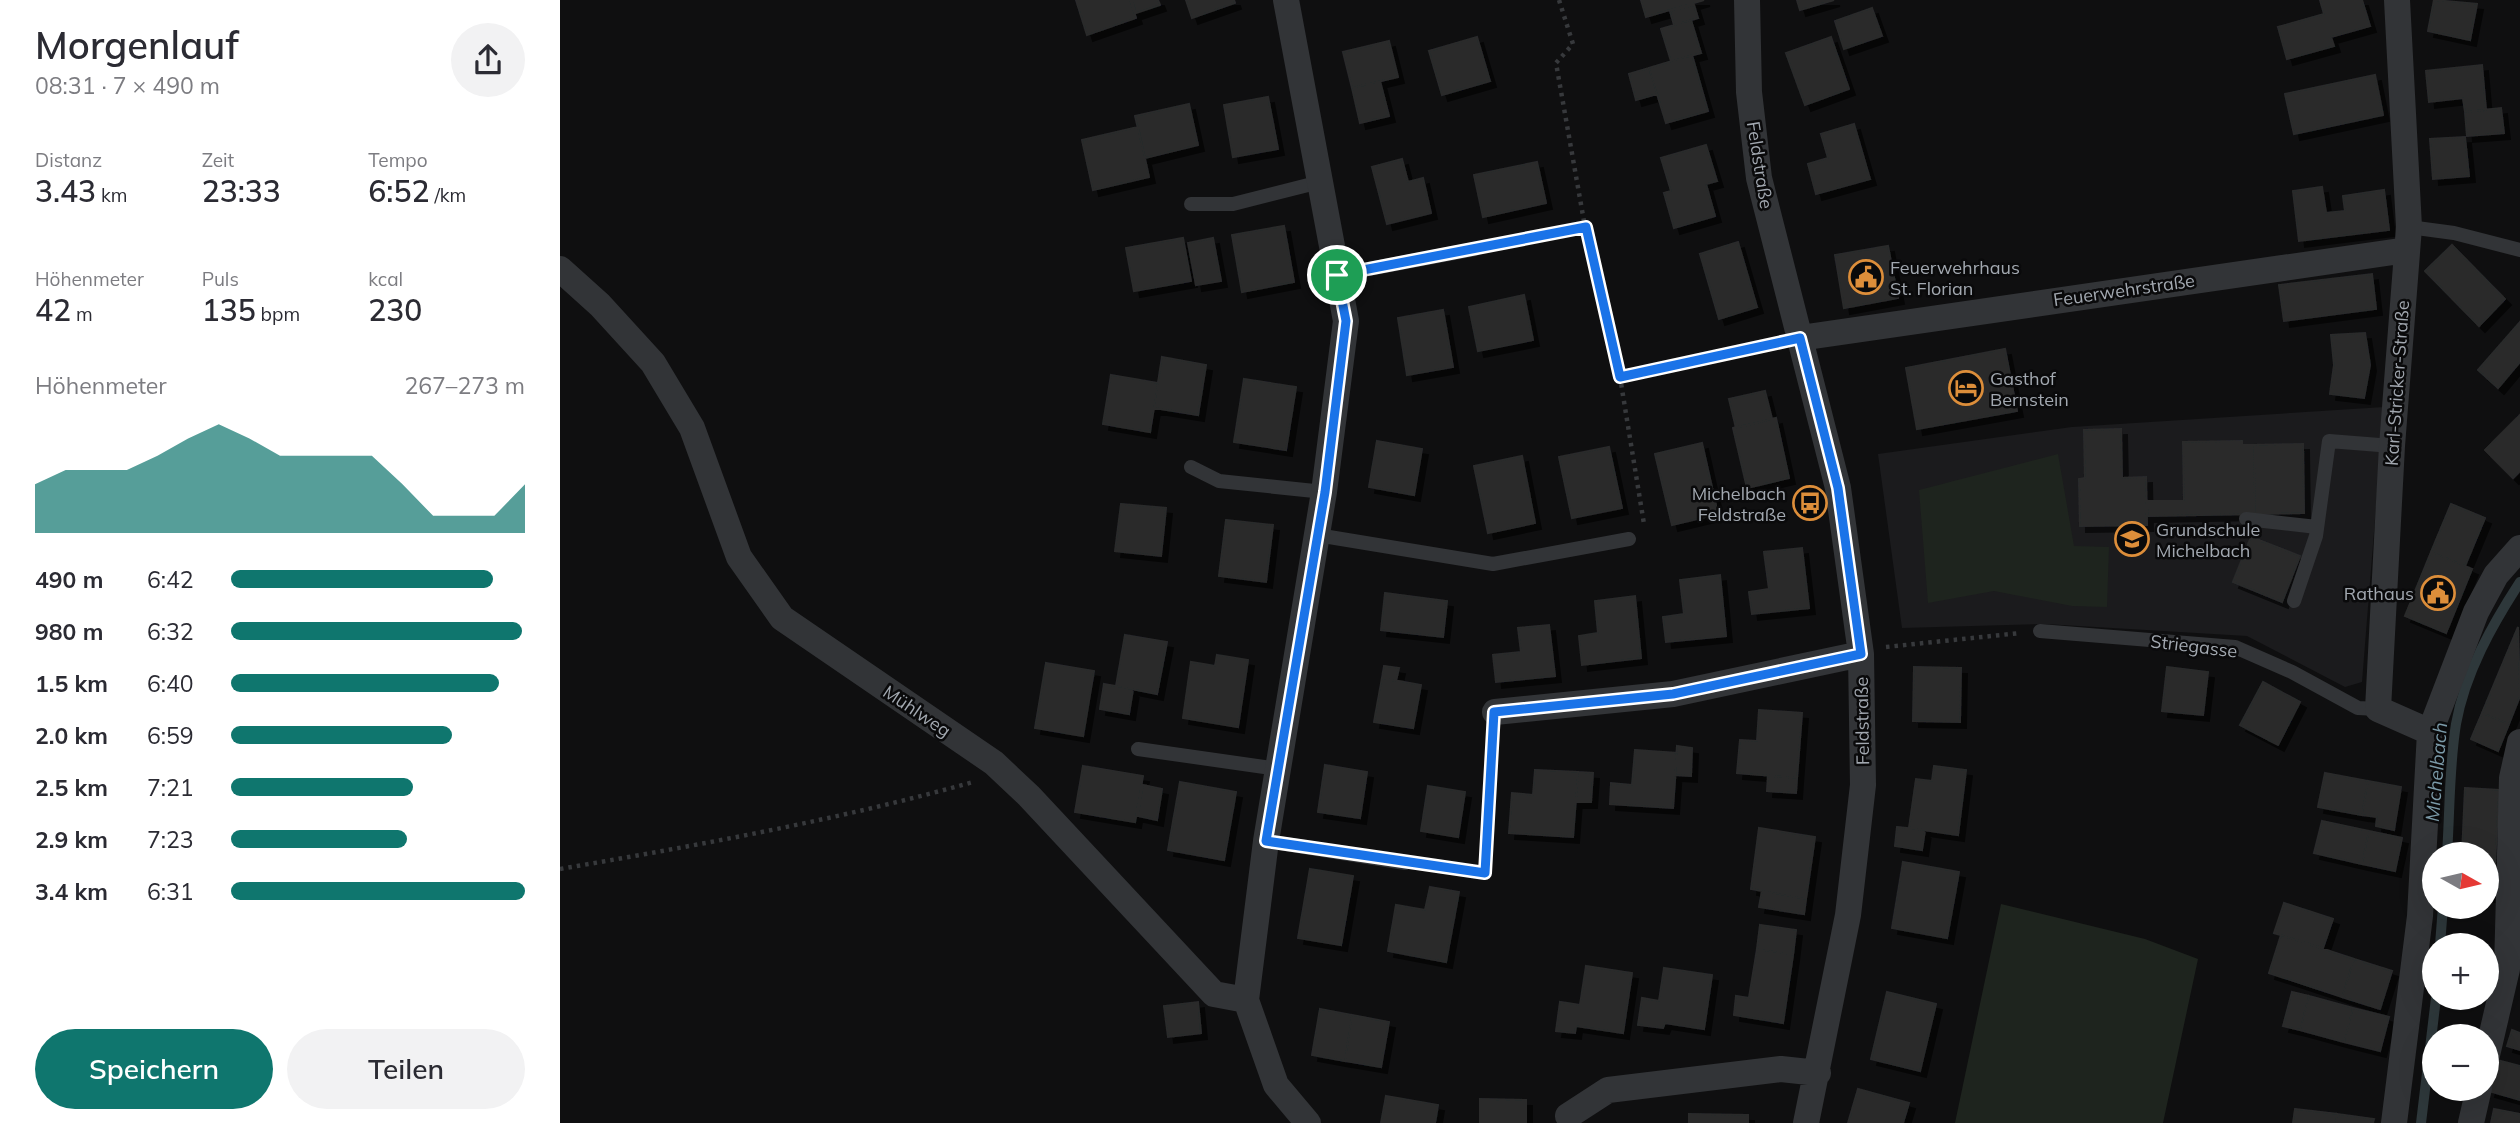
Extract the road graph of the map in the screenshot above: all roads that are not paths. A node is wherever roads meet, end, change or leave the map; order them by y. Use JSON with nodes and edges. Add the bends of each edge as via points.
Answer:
{"nodes":[{"id":1,"x":1286,"y":0,"type":"edge"},
{"id":2,"x":1747,"y":0,"type":"edge"},
{"id":3,"x":2397,"y":0,"type":"edge"},
{"id":4,"x":1320,"y":183,"type":"junction"},
{"id":5,"x":1191,"y":204,"type":"dead end"},
{"id":6,"x":2408,"y":238,"type":"junction"},
{"id":7,"x":1475,"y":249,"type":"road end"},
{"id":8,"x":2520,"y":250,"type":"edge"},
{"id":9,"x":560,"y":269,"type":"edge"},
{"id":10,"x":1337,"y":275,"type":"junction"},
{"id":11,"x":1800,"y":338,"type":"junction"},
{"id":12,"x":2392,"y":446,"type":"junction"},
{"id":13,"x":1191,"y":467,"type":"dead end"},
{"id":14,"x":1325,"y":492,"type":"junction"},
{"id":15,"x":2246,"y":519,"type":"dead end"},
{"id":16,"x":2317,"y":527,"type":"junction"},
{"id":17,"x":1317,"y":535,"type":"junction"},
{"id":18,"x":1629,"y":539,"type":"road end"},
{"id":19,"x":2520,"y":548,"type":"edge"},
{"id":20,"x":2294,"y":601,"type":"dead end"},
{"id":21,"x":2040,"y":631,"type":"road end"},
{"id":22,"x":1861,"y":654,"type":"junction"},
{"id":23,"x":2378,"y":709,"type":"junction"},
{"id":24,"x":1494,"y":712,"type":"road end"},
{"id":25,"x":2430,"y":732,"type":"junction"},
{"id":26,"x":2520,"y":742,"type":"edge"},
{"id":27,"x":1138,"y":749,"type":"dead end"},
{"id":28,"x":1278,"y":769,"type":"junction"},
{"id":29,"x":1266,"y":841,"type":"junction"},
{"id":30,"x":1405,"y":863,"type":"road end"},
{"id":31,"x":1246,"y":1000,"type":"junction"},
{"id":32,"x":2494,"y":1024,"type":"edge"},
{"id":33,"x":1818,"y":1073,"type":"junction"},
{"id":34,"x":2476,"y":1101,"type":"edge"},
{"id":35,"x":1568,"y":1116,"type":"dead end"},
{"id":36,"x":1308,"y":1123,"type":"edge"},
{"id":37,"x":1806,"y":1123,"type":"edge"},
{"id":38,"x":2394,"y":1123,"type":"edge"},
{"id":39,"x":2471,"y":1123,"type":"edge"}],
"edges":[{"from":1,"to":4,"type":"street"},
{"from":2,"to":11,"type":"street","name":"Feldstraße","via":[[1749,92],[1759,178]]},
{"from":3,"to":6,"type":"street","name":"Karl-Stricker-Straße"},
{"from":4,"to":5,"type":"lane","via":[[1233,204]]},
{"from":4,"to":10,"type":"street"},
{"from":6,"to":8,"type":"lane","via":[[2454,233]]},
{"from":6,"to":11,"type":"street","name":"Feuerwehrstraße"},
{"from":6,"to":12,"type":"street","name":"Karl-Stricker-Straße"},
{"from":7,"to":10,"type":"lane"},
{"from":9,"to":31,"type":"street","name":"Mühlweg","via":[[600,304],[653,363],[692,428],[739,557],[782,618],[993,762],[1214,995]]},
{"from":10,"to":14,"type":"street","via":[[1346,321]]},
{"from":11,"to":22,"type":"street","name":"Feldstraße","via":[[1838,488]]},
{"from":12,"to":16,"type":"lane","via":[[2329,441]]},
{"from":12,"to":23,"type":"street","name":"Karl-Stricker-Straße"},
{"from":13,"to":14,"type":"lane","via":[[1219,481]]},
{"from":14,"to":17,"type":"street"},
{"from":15,"to":16,"type":"lane"},
{"from":16,"to":20,"type":"lane"},
{"from":17,"to":18,"type":"lane","via":[[1493,564]]},
{"from":17,"to":28,"type":"street"},
{"from":19,"to":25,"type":"street","via":[[2496,575],[2476,612]]},
{"from":21,"to":23,"type":"lane","name":"Striegasse","via":[[2235,647],[2358,708]]},
{"from":22,"to":24,"type":"street","via":[[1673,694]]},
{"from":22,"to":33,"type":"street","name":"Feldstraße","via":[[1863,785],[1848,915]]},
{"from":23,"to":25,"type":"street"},
{"from":25,"to":38,"type":"street","via":[[2420,916]]},
{"from":26,"to":32,"type":"street","via":[[2512,778],[2507,969]]},
{"from":27,"to":28,"type":"lane"},
{"from":28,"to":29,"type":"street"},
{"from":29,"to":30,"type":"lane"},
{"from":29,"to":31,"type":"street"},
{"from":31,"to":36,"type":"street","via":[[1276,1085]]},
{"from":33,"to":35,"type":"street","via":[[1781,1069],[1608,1090]]},
{"from":33,"to":37,"type":"street","name":"Feldstraße"},
{"from":34,"to":39,"type":"street"}]}
